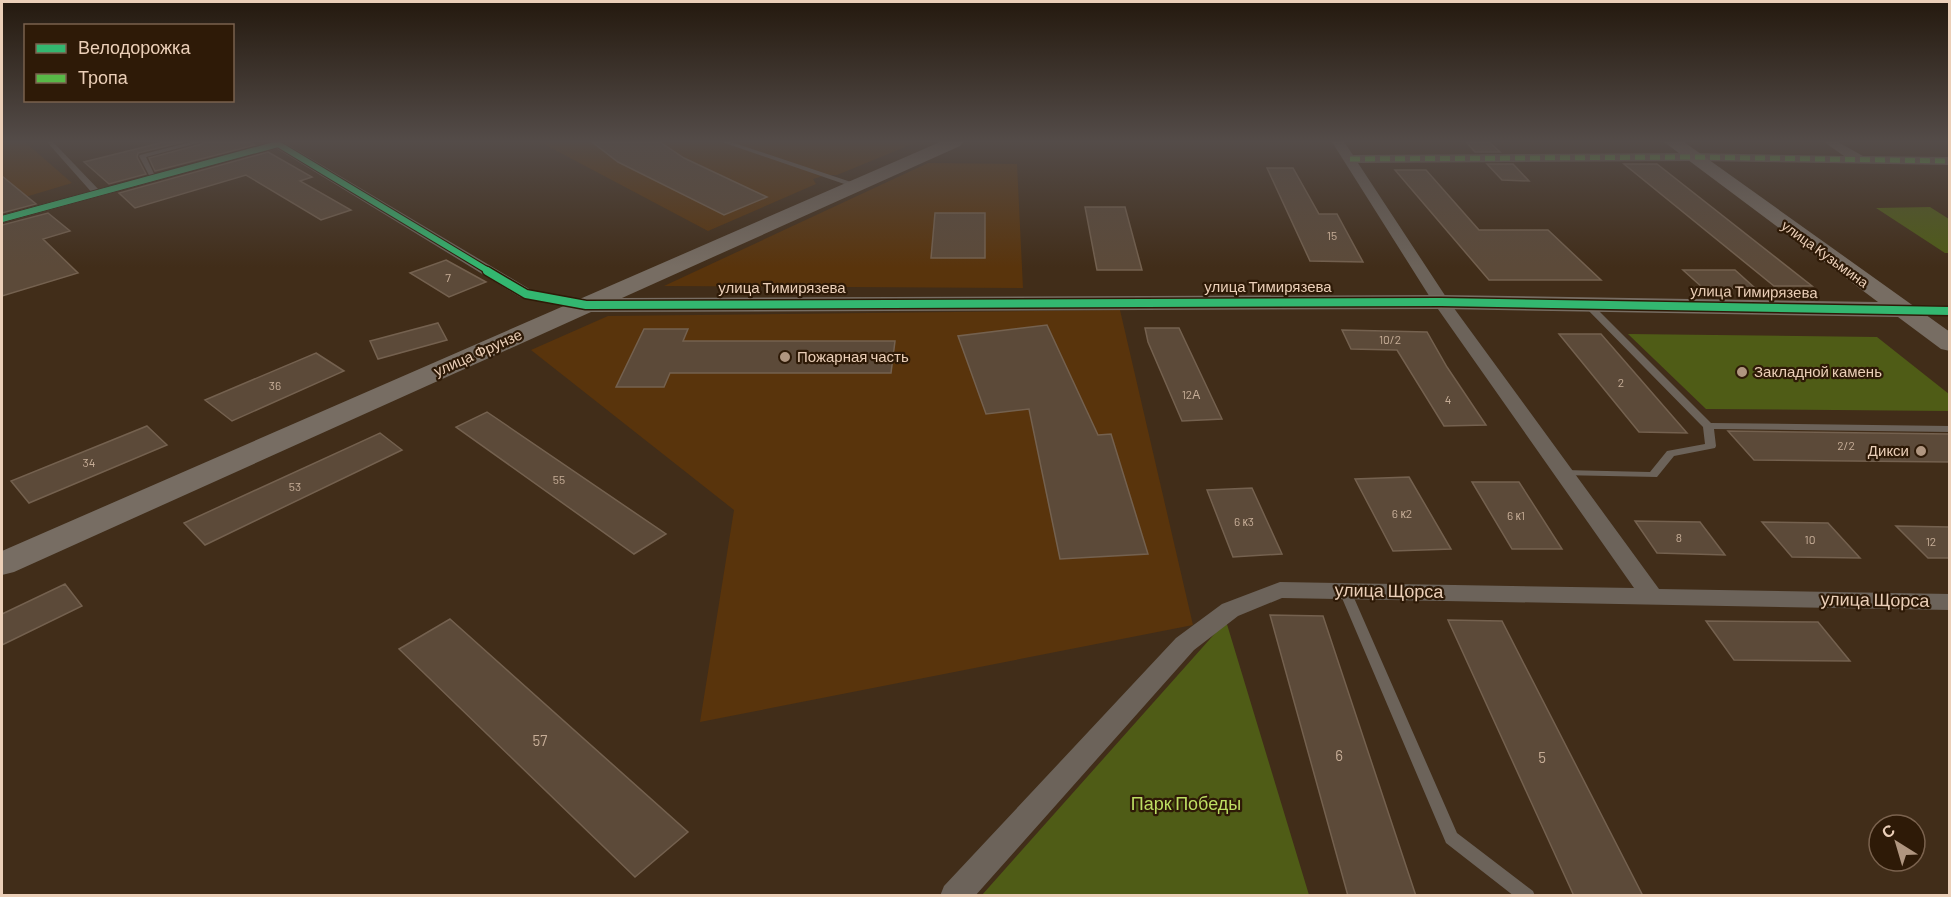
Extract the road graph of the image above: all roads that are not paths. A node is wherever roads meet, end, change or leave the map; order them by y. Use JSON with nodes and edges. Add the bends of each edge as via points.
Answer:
{"nodes":[{"id":1,"x":88,"y":184,"type":"edge"},
{"id":2,"x":131,"y":184,"type":"edge"},
{"id":3,"x":347,"y":184,"type":"edge"},
{"id":4,"x":853,"y":184,"type":"edge"},
{"id":5,"x":1366,"y":184,"type":"edge"},
{"id":6,"x":1730,"y":184,"type":"edge"},
{"id":7,"x":856,"y":185,"type":"joint"},
{"id":8,"x":96,"y":193,"type":"junction"},
{"id":9,"x":2,"y":219,"type":"edge"},
{"id":10,"x":1441,"y":302,"type":"junction"},
{"id":11,"x":1587,"y":304,"type":"junction"},
{"id":12,"x":586,"y":305,"type":"junction"},
{"id":13,"x":1903,"y":310,"type":"junction"},
{"id":14,"x":1950,"y":311,"type":"edge"},
{"id":15,"x":1950,"y":344,"type":"edge"},
{"id":16,"x":1708,"y":426,"type":"junction"},
{"id":17,"x":1950,"y":429,"type":"edge"},
{"id":18,"x":1563,"y":472,"type":"junction"},
{"id":19,"x":2,"y":564,"type":"edge"},
{"id":20,"x":1345,"y":591,"type":"junction"},
{"id":21,"x":1651,"y":595,"type":"junction"},
{"id":22,"x":1950,"y":602,"type":"edge"},
{"id":23,"x":955,"y":896,"type":"edge"},
{"id":24,"x":1527,"y":896,"type":"edge"}],
"edges":[{"from":1,"to":8,"type":"lane"},
{"from":2,"to":8,"type":"street"},
{"from":3,"to":12,"type":"street","via":[[526,294]]},
{"from":4,"to":7,"type":"lane"},
{"from":5,"to":10,"type":"street"},
{"from":6,"to":13,"type":"street","name":"улица Кузьмина"},
{"from":7,"to":12,"type":"street","name":"улица Фрунзе"},
{"from":8,"to":9,"type":"street"},
{"from":10,"to":11,"type":"street","name":"улица Тимирязева"},
{"from":10,"to":12,"type":"street","name":"улица Тимирязева"},
{"from":10,"to":18,"type":"street"},
{"from":11,"to":13,"type":"street","name":"улица Тимирязева"},
{"from":11,"to":16,"type":"lane"},
{"from":12,"to":19,"type":"street","name":"улица Фрунзе"},
{"from":13,"to":14,"type":"street","name":"улица Тимирязева"},
{"from":13,"to":15,"type":"street","name":"улица Кузьмина"},
{"from":16,"to":17,"type":"lane"},
{"from":16,"to":18,"type":"lane","via":[[1712,446],[1671,453],[1653,475]]},
{"from":18,"to":21,"type":"street"},
{"from":20,"to":21,"type":"street","name":"улица Щорса"},
{"from":20,"to":23,"type":"street","name":"улица Щорса","via":[[1280,590],[1230,610],[1185,644]]},
{"from":20,"to":24,"type":"lane","via":[[1451,838]]},
{"from":21,"to":22,"type":"street","name":"улица Щорса"}]}
